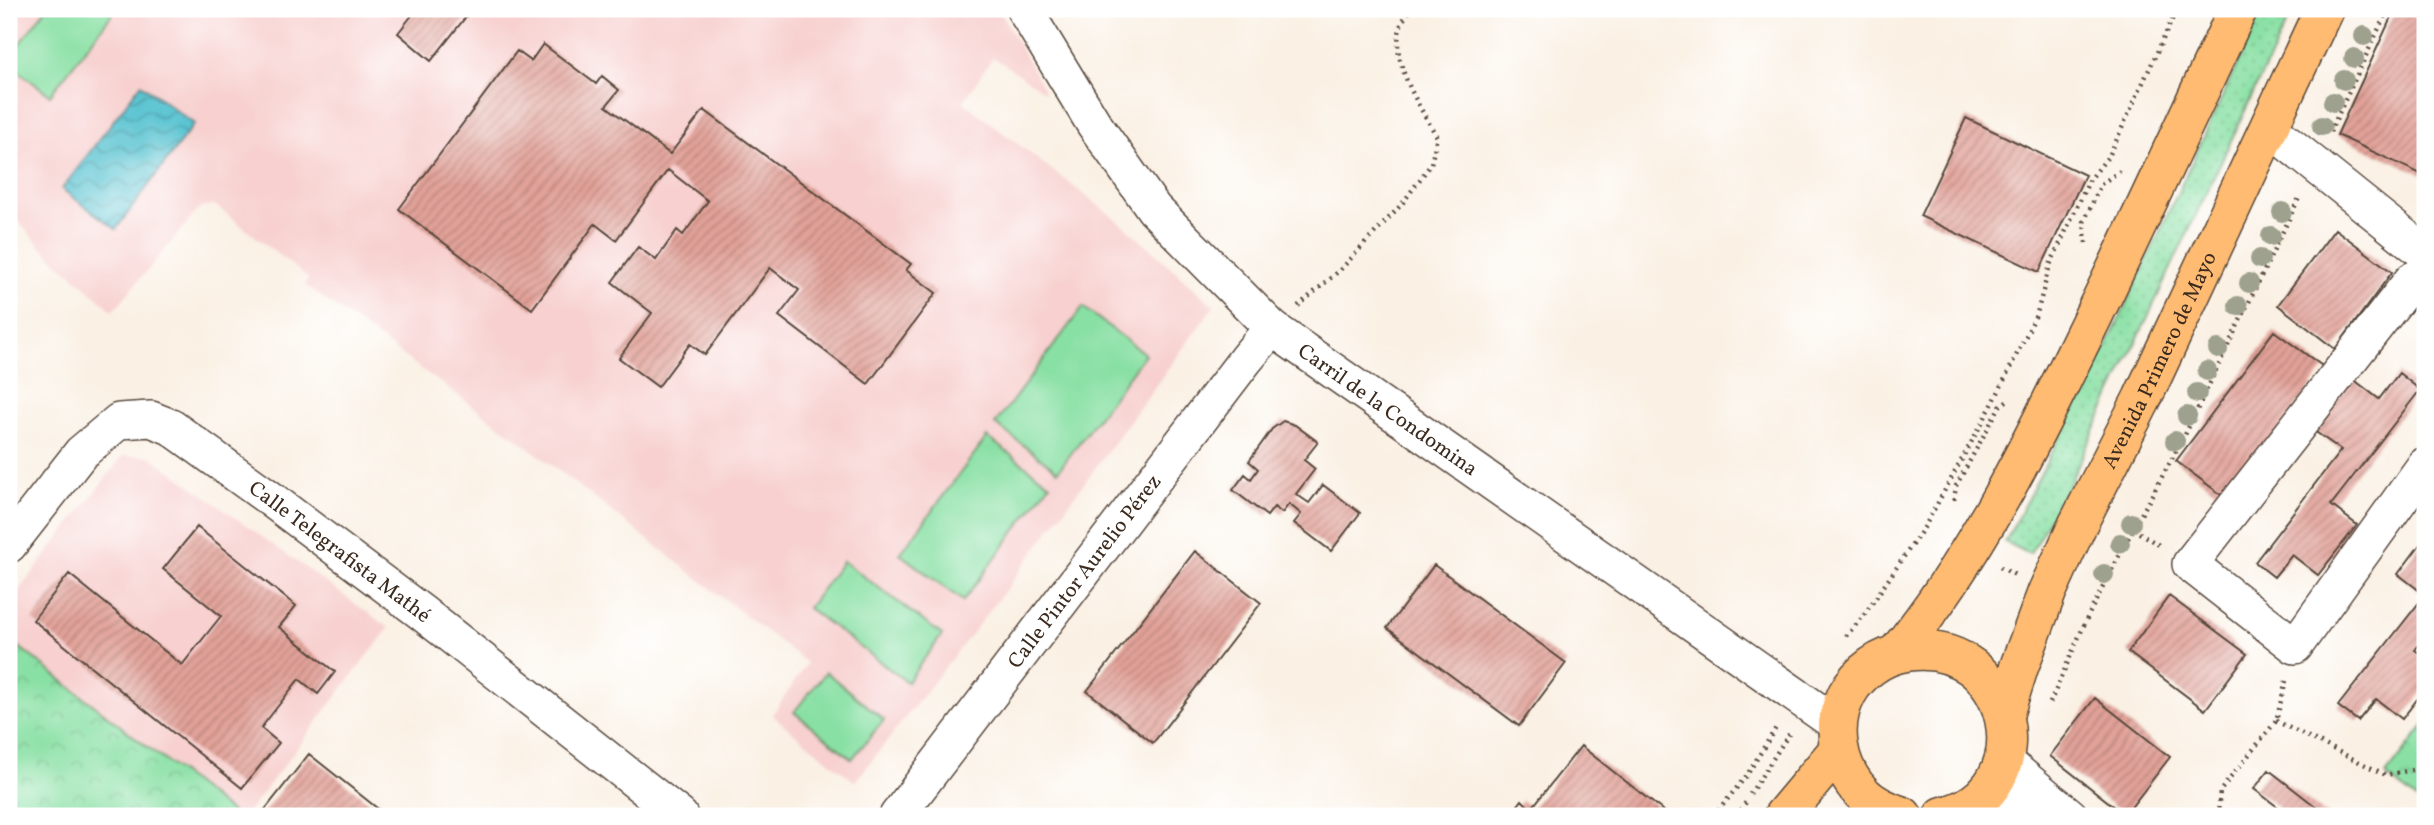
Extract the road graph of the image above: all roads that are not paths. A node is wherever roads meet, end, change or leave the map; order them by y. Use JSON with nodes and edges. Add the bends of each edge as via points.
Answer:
{"nodes":[{"id":1,"x":1024,"y":9,"type":"edge"},
{"id":2,"x":2238,"y":9,"type":"edge"},
{"id":3,"x":2324,"y":9,"type":"edge"},
{"id":4,"x":2269,"y":128,"type":"junction"},
{"id":5,"x":2425,"y":253,"type":"edge"},
{"id":6,"x":2425,"y":274,"type":"edge"},
{"id":7,"x":1272,"y":328,"type":"junction"},
{"id":8,"x":2425,"y":465,"type":"edge"},
{"id":9,"x":9,"y":545,"type":"edge"},
{"id":10,"x":1897,"y":653,"type":"junction"},
{"id":11,"x":2004,"y":715,"type":"junction"},
{"id":12,"x":1820,"y":718,"type":"junction"},
{"id":13,"x":1994,"y":775,"type":"junction"},
{"id":14,"x":680,"y":816,"type":"edge"},
{"id":15,"x":897,"y":816,"type":"edge"},
{"id":16,"x":1783,"y":816,"type":"edge"},
{"id":17,"x":1903,"y":816,"type":"edge"},
{"id":18,"x":1943,"y":816,"type":"edge"},
{"id":19,"x":2019,"y":816,"type":"edge"},
{"id":20,"x":2070,"y":816,"type":"edge"}],
"edges":[{"from":1,"to":7,"type":"street","name":"Carril de la Condomina","via":[[1094,124],[1154,209]]},
{"from":2,"to":10,"type":"main road","via":[[2035,435],[1970,550]]},
{"from":3,"to":4,"type":"main road","name":"Avenida Primero de Mayo"},
{"from":4,"to":5,"type":"street"},
{"from":4,"to":11,"type":"main road","name":"Avenida Primero de Mayo","via":[[2047,592]]},
{"from":6,"to":8,"type":"street","via":[[2412,280],[2190,564],[2295,646]]},
{"from":7,"to":12,"type":"street","name":"Carril de la Condomina"},
{"from":7,"to":15,"type":"street","name":"Calle Pintor Aurelio Pérez"},
{"from":9,"to":14,"type":"street","name":"Calle Telegrafista Mathé","via":[[81,453],[119,421],[151,419],[171,427],[421,612]]},
{"from":10,"to":11,"type":"main road","via":[[1942,652],[1964,661],[1996,693]]},
{"from":10,"to":12,"type":"main road","via":[[1868,669],[1844,701]]},
{"from":11,"to":13,"type":"main road","via":[[2007,745]]},
{"from":12,"to":16,"type":"main road"},
{"from":12,"to":17,"type":"main road","via":[[1862,794]]},
{"from":13,"to":18,"type":"main road","via":[[1962,809]]},
{"from":13,"to":19,"type":"street"},
{"from":13,"to":20,"type":"street"}]}
